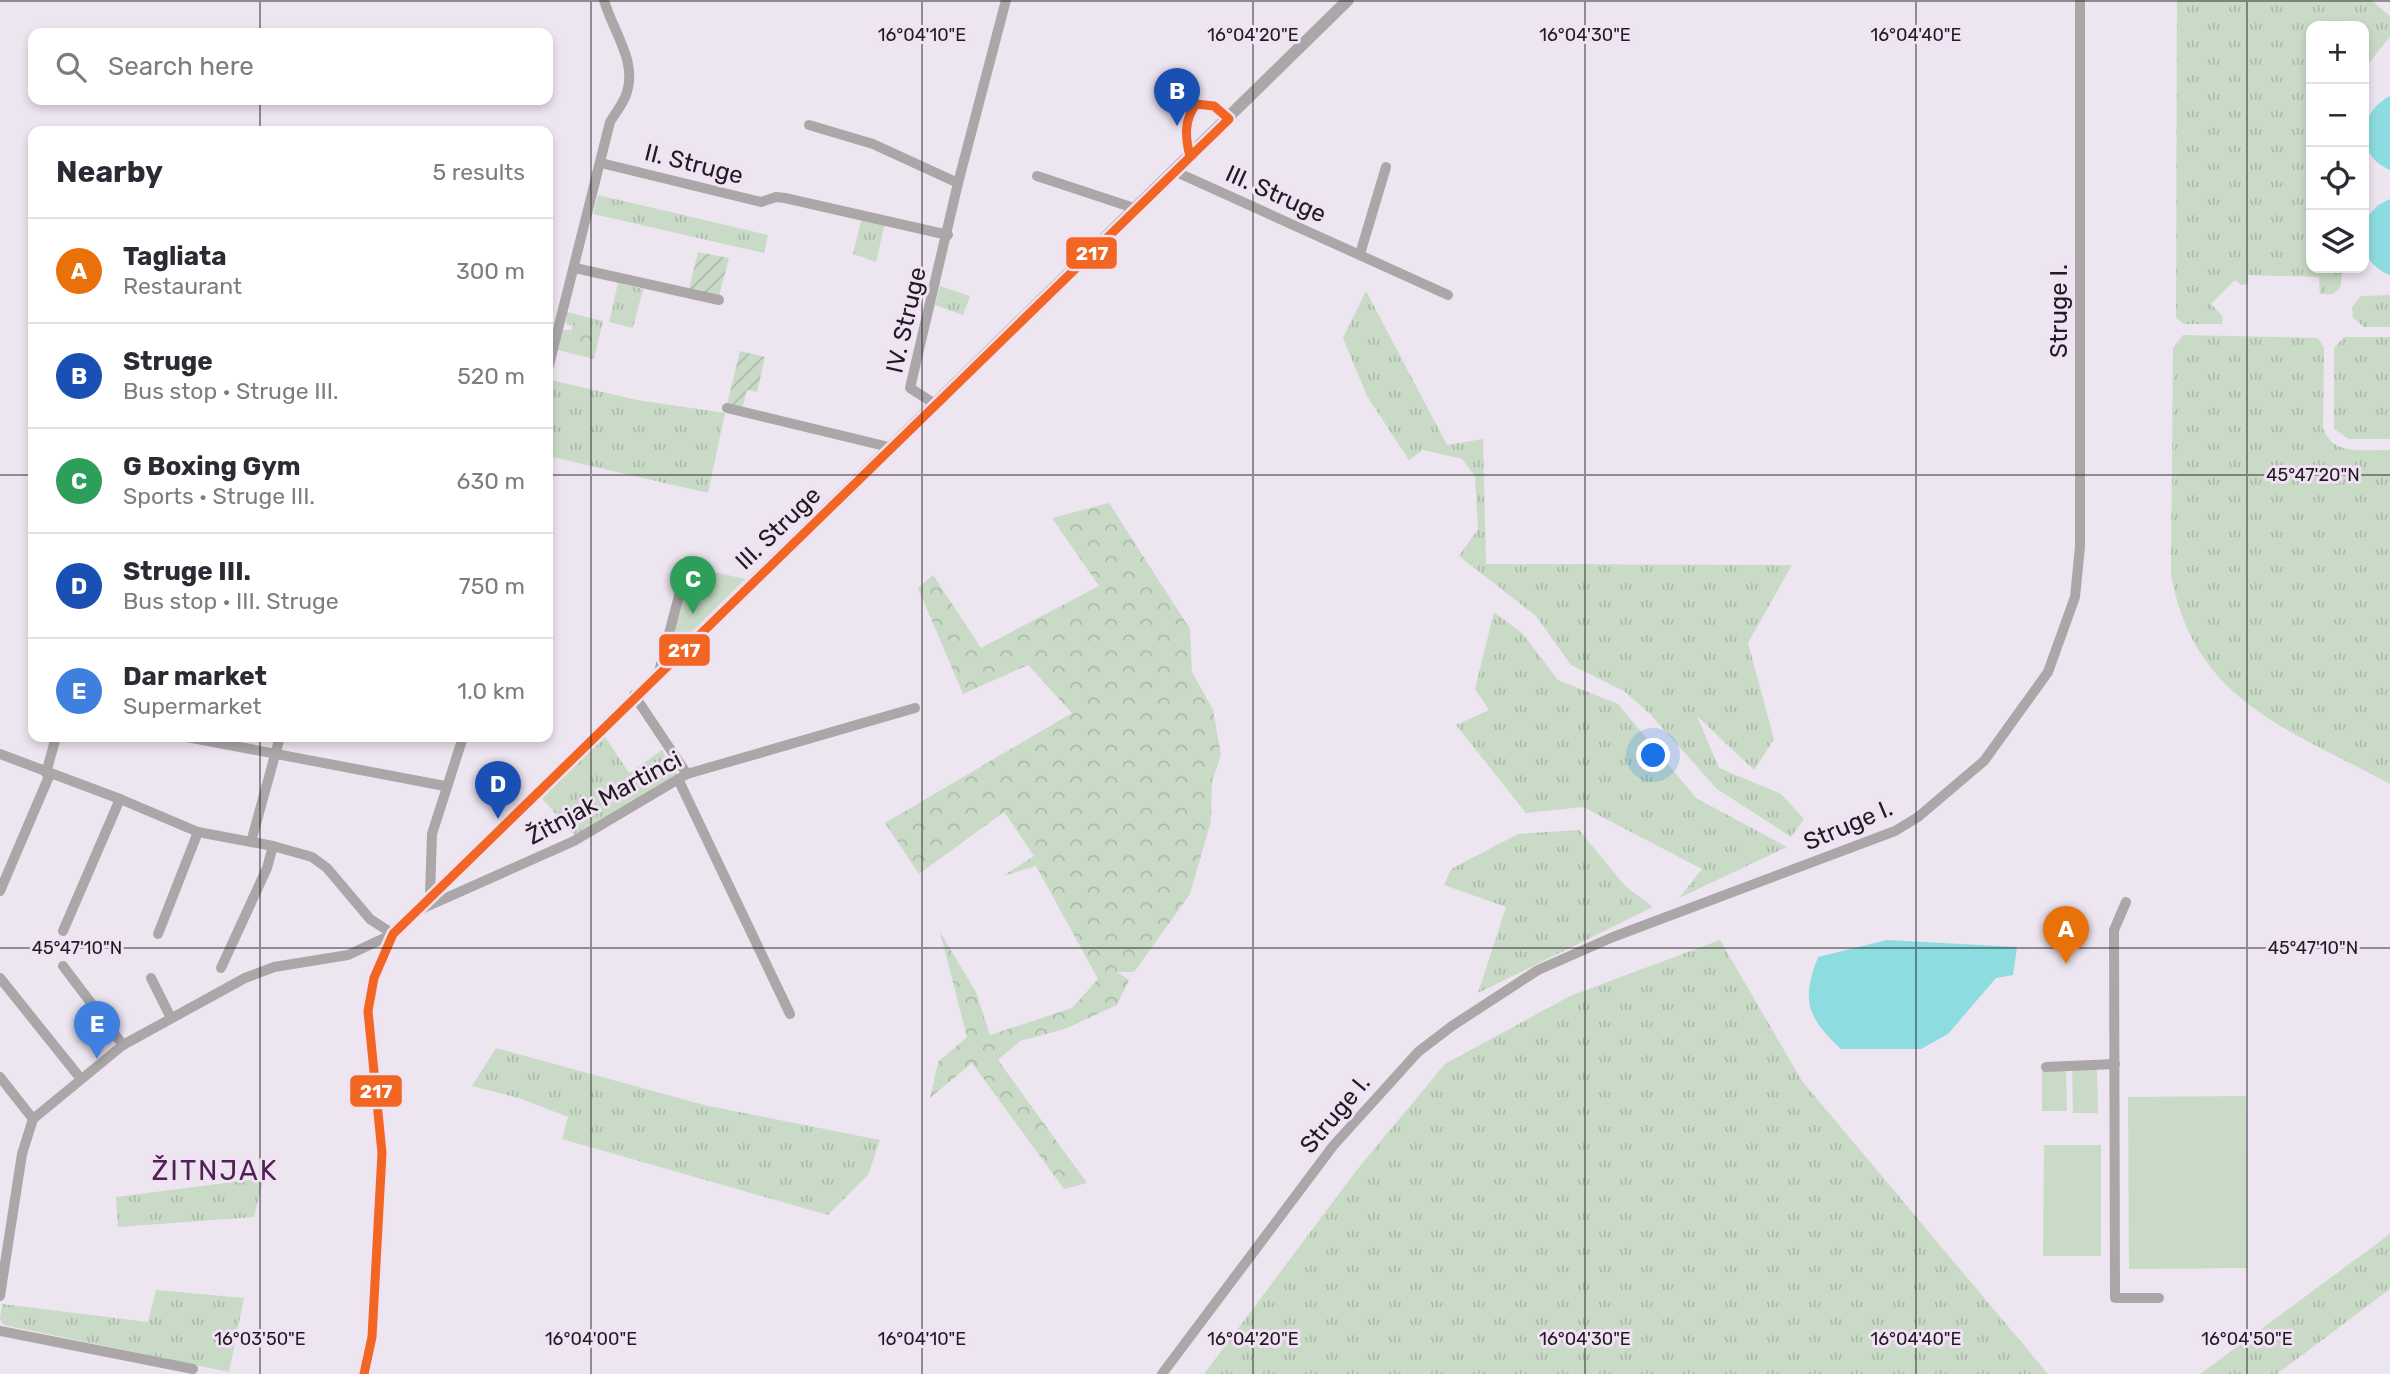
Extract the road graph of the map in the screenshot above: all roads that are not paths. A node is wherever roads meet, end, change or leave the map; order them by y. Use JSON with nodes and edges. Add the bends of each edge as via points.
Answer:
{"nodes":[{"id":1,"x":604,"y":0,"type":"edge"},
{"id":2,"x":1006,"y":0,"type":"edge"},
{"id":3,"x":1348,"y":0,"type":"edge"},
{"id":4,"x":2080,"y":0,"type":"edge"},
{"id":5,"x":810,"y":125,"type":"dead end"},
{"id":6,"x":601,"y":163,"type":"junction"},
{"id":7,"x":1386,"y":167,"type":"dead end"},
{"id":8,"x":1174,"y":172,"type":"junction"},
{"id":9,"x":1037,"y":176,"type":"dead end"},
{"id":10,"x":958,"y":183,"type":"junction"},
{"id":11,"x":1137,"y":209,"type":"junction"},
{"id":12,"x":948,"y":235,"type":"junction"},
{"id":13,"x":1360,"y":254,"type":"junction"},
{"id":14,"x":575,"y":268,"type":"junction"},
{"id":15,"x":1448,"y":295,"type":"dead end"},
{"id":16,"x":719,"y":300,"type":"dead end"},
{"id":17,"x":553,"y":350,"type":"edge"},
{"id":18,"x":935,"y":404,"type":"junction"},
{"id":19,"x":727,"y":408,"type":"dead end"},
{"id":20,"x":889,"y":447,"type":"junction"},
{"id":21,"x":688,"y":561,"type":"dead end"},
{"id":22,"x":659,"y":673,"type":"junction"},
{"id":23,"x":634,"y":695,"type":"junction"},
{"id":24,"x":915,"y":708,"type":"dead end"},
{"id":25,"x":55,"y":742,"type":"edge"},
{"id":26,"x":213,"y":742,"type":"edge"},
{"id":27,"x":279,"y":742,"type":"edge"},
{"id":28,"x":461,"y":742,"type":"edge"},
{"id":29,"x":0,"y":754,"type":"edge"},
{"id":30,"x":275,"y":754,"type":"junction"},
{"id":31,"x":48,"y":774,"type":"junction"},
{"id":32,"x":682,"y":777,"type":"junction"},
{"id":33,"x":445,"y":786,"type":"junction"},
{"id":34,"x":120,"y":799,"type":"junction"},
{"id":35,"x":198,"y":832,"type":"junction"},
{"id":36,"x":251,"y":842,"type":"junction"},
{"id":37,"x":273,"y":846,"type":"junction"},
{"id":38,"x":0,"y":891,"type":"edge"},
{"id":39,"x":430,"y":895,"type":"junction"},
{"id":40,"x":2126,"y":902,"type":"dead end"},
{"id":41,"x":410,"y":914,"type":"junction"},
{"id":42,"x":63,"y":931,"type":"dead end"},
{"id":43,"x":158,"y":934,"type":"dead end"},
{"id":44,"x":393,"y":934,"type":"junction"},
{"id":45,"x":63,"y":966,"type":"dead end"},
{"id":46,"x":221,"y":968,"type":"dead end"},
{"id":47,"x":0,"y":978,"type":"edge"},
{"id":48,"x":150,"y":978,"type":"dead end"},
{"id":49,"x":790,"y":1014,"type":"dead end"},
{"id":50,"x":171,"y":1018,"type":"junction"},
{"id":51,"x":124,"y":1045,"type":"junction"},
{"id":52,"x":2115,"y":1065,"type":"junction"},
{"id":53,"x":2046,"y":1067,"type":"dead end"},
{"id":54,"x":0,"y":1077,"type":"edge"},
{"id":55,"x":81,"y":1079,"type":"junction"},
{"id":56,"x":33,"y":1119,"type":"junction"},
{"id":57,"x":0,"y":1291,"type":"edge"},
{"id":58,"x":2160,"y":1298,"type":"dead end"},
{"id":59,"x":0,"y":1331,"type":"edge"},
{"id":60,"x":193,"y":1369,"type":"dead end"},
{"id":61,"x":364,"y":1374,"type":"edge"},
{"id":62,"x":1163,"y":1374,"type":"edge"}],
"edges":[{"from":1,"to":6,"type":"street","via":[[630,72],[628,90],[610,122]]},
{"from":2,"to":10,"type":"street","name":"IV. Struge"},
{"from":3,"to":8,"type":"street","name":"III. Struge"},
{"from":4,"to":62,"type":"street","name":"Struge I.","via":[[2080,547],[2075,597],[2048,673],[1984,761],[1895,831],[1538,970],[1418,1052],[1332,1146]]},
{"from":5,"to":10,"type":"street","via":[[873,144]]},
{"from":6,"to":12,"type":"street","name":"II. Struge","via":[[761,202],[776,197]]},
{"from":6,"to":14,"type":"street"},
{"from":7,"to":13,"type":"street"},
{"from":8,"to":11,"type":"street","name":"III. Struge"},
{"from":8,"to":13,"type":"street","name":"III. Struge"},
{"from":9,"to":11,"type":"street"},
{"from":10,"to":12,"type":"street","name":"IV. Struge"},
{"from":11,"to":18,"type":"street","name":"III. Struge"},
{"from":12,"to":18,"type":"street","name":"IV. Struge","via":[[911,388]]},
{"from":13,"to":15,"type":"street","name":"III. Struge"},
{"from":14,"to":16,"type":"street"},
{"from":14,"to":17,"type":"street"},
{"from":18,"to":20,"type":"street","name":"III. Struge"},
{"from":19,"to":20,"type":"street"},
{"from":20,"to":22,"type":"street","name":"III. Struge"},
{"from":21,"to":22,"type":"street"},
{"from":22,"to":23,"type":"street","name":"III. Struge"},
{"from":23,"to":32,"type":"street"},
{"from":23,"to":39,"type":"street","name":"III. Struge"},
{"from":24,"to":32,"type":"street","name":"Žitnjak Martinci"},
{"from":25,"to":31,"type":"street"},
{"from":26,"to":30,"type":"street"},
{"from":27,"to":30,"type":"street"},
{"from":28,"to":33,"type":"street"},
{"from":29,"to":31,"type":"street"},
{"from":30,"to":33,"type":"street"},
{"from":30,"to":36,"type":"street"},
{"from":31,"to":34,"type":"street"},
{"from":31,"to":38,"type":"street"},
{"from":32,"to":41,"type":"street","name":"Žitnjak Martinci","via":[[574,841]]},
{"from":32,"to":49,"type":"street"},
{"from":33,"to":39,"type":"street","via":[[432,834]]},
{"from":34,"to":35,"type":"street"},
{"from":34,"to":42,"type":"street"},
{"from":35,"to":36,"type":"street"},
{"from":35,"to":43,"type":"street"},
{"from":36,"to":37,"type":"street"},
{"from":37,"to":44,"type":"street","via":[[321,863],[370,919]]},
{"from":37,"to":46,"type":"street"},
{"from":39,"to":41,"type":"street","name":"III. Struge"},
{"from":40,"to":52,"type":"street","via":[[2114,930]]},
{"from":41,"to":44,"type":"street","name":"Žitnjak Martinci"},
{"from":44,"to":50,"type":"street","via":[[348,955],[258,971]]},
{"from":44,"to":61,"type":"street","name":"Žitnjak Martinci","via":[[368,1003],[382,1153],[372,1337]]},
{"from":45,"to":51,"type":"street"},
{"from":47,"to":55,"type":"street"},
{"from":48,"to":50,"type":"street"},
{"from":50,"to":51,"type":"street"},
{"from":51,"to":55,"type":"street"},
{"from":52,"to":53,"type":"street"},
{"from":52,"to":58,"type":"street","via":[[2115,1298]]},
{"from":54,"to":56,"type":"street"},
{"from":55,"to":56,"type":"street"},
{"from":56,"to":57,"type":"street","via":[[22,1154]]},
{"from":59,"to":60,"type":"street"}]}
